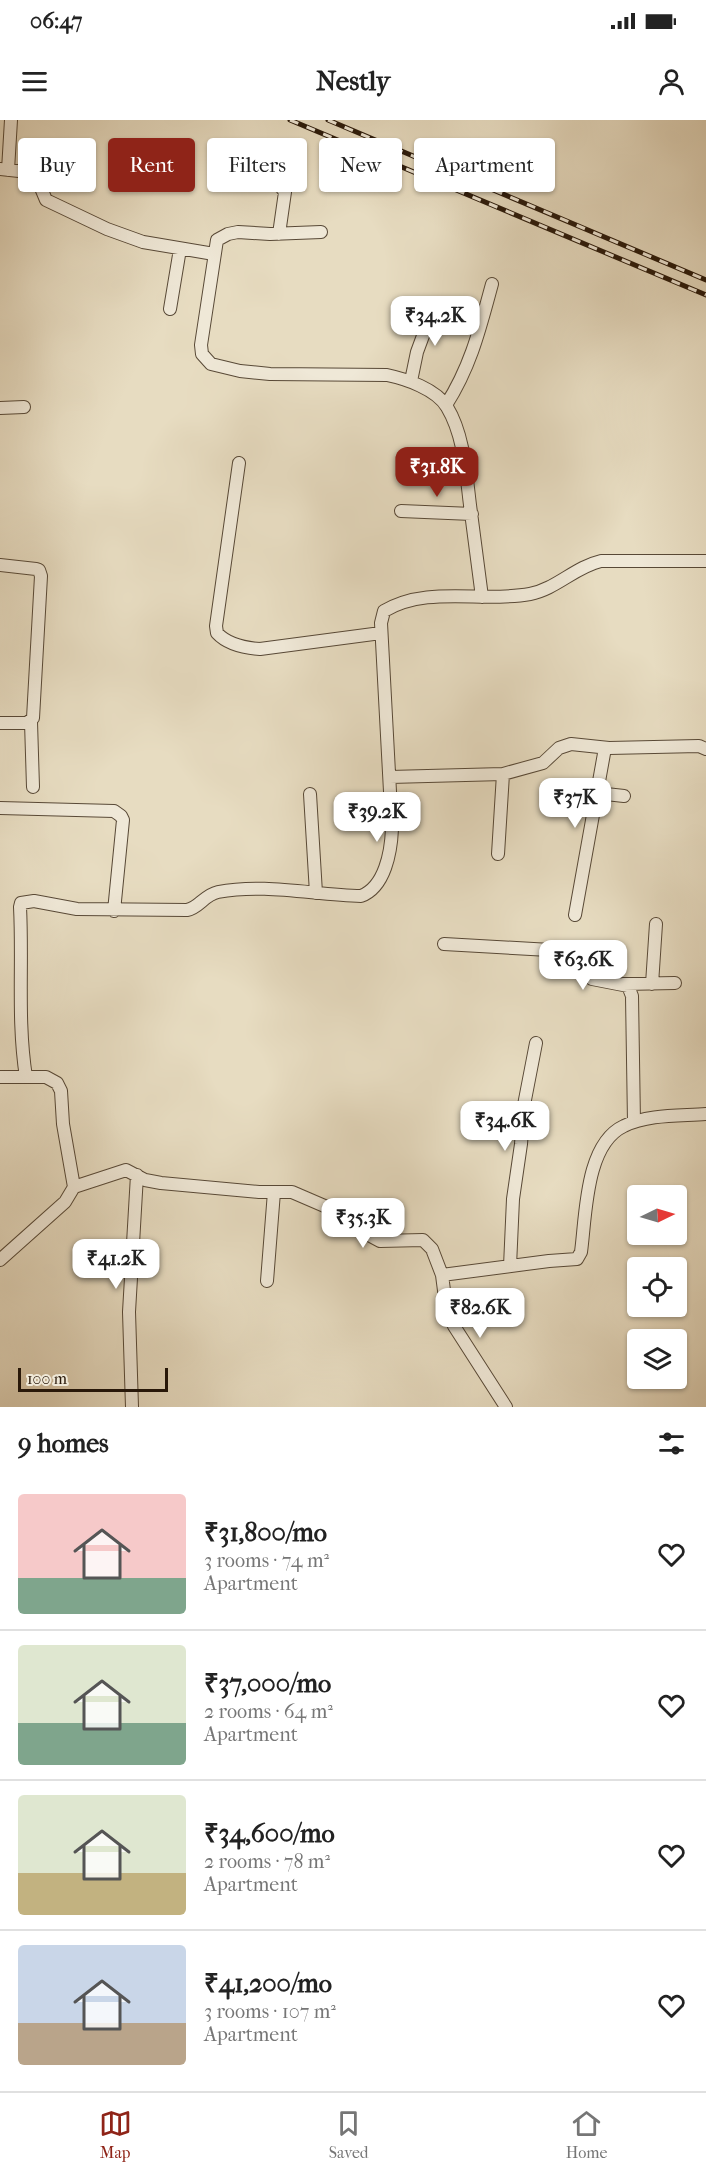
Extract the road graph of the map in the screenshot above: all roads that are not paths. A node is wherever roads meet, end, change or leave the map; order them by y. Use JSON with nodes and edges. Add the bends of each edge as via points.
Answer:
{"nodes":[{"id":1,"x":11,"y":120,"type":"edge"},
{"id":2,"x":4,"y":169,"type":"edge"},
{"id":3,"x":284,"y":192,"type":"edge"},
{"id":4,"x":321,"y":232,"type":"dead end"},
{"id":5,"x":279,"y":234,"type":"junction"},
{"id":6,"x":180,"y":249,"type":"junction"},
{"id":7,"x":214,"y":254,"type":"junction"},
{"id":8,"x":492,"y":284,"type":"dead end"},
{"id":9,"x":434,"y":306,"type":"dead end"},
{"id":10,"x":170,"y":309,"type":"dead end"},
{"id":11,"x":411,"y":381,"type":"junction"},
{"id":12,"x":446,"y":405,"type":"junction"},
{"id":13,"x":24,"y":407,"type":"dead end"},
{"id":14,"x":0,"y":408,"type":"edge"},
{"id":15,"x":239,"y":463,"type":"dead end"},
{"id":16,"x":401,"y":512,"type":"dead end"},
{"id":17,"x":472,"y":514,"type":"junction"},
{"id":18,"x":706,"y":548,"type":"edge"},
{"id":19,"x":705,"y":561,"type":"edge"},
{"id":20,"x":0,"y":565,"type":"edge"},
{"id":21,"x":482,"y":597,"type":"junction"},
{"id":22,"x":381,"y":633,"type":"junction"},
{"id":23,"x":31,"y":722,"type":"junction"},
{"id":24,"x":0,"y":723,"type":"edge"},
{"id":25,"x":605,"y":748,"type":"junction"},
{"id":26,"x":706,"y":749,"type":"edge"},
{"id":27,"x":503,"y":774,"type":"junction"},
{"id":28,"x":390,"y":777,"type":"junction"},
{"id":29,"x":33,"y":787,"type":"dead end"},
{"id":30,"x":597,"y":793,"type":"junction"},
{"id":31,"x":310,"y":794,"type":"dead end"},
{"id":32,"x":624,"y":796,"type":"dead end"},
{"id":33,"x":0,"y":808,"type":"edge"},
{"id":34,"x":498,"y":854,"type":"dead end"},
{"id":35,"x":316,"y":892,"type":"junction"},
{"id":36,"x":114,"y":911,"type":"junction"},
{"id":37,"x":575,"y":915,"type":"dead end"},
{"id":38,"x":656,"y":924,"type":"dead end"},
{"id":39,"x":444,"y":944,"type":"dead end"},
{"id":40,"x":675,"y":983,"type":"dead end"},
{"id":41,"x":623,"y":984,"type":"junction"},
{"id":42,"x":652,"y":984,"type":"junction"},
{"id":43,"x":536,"y":1043,"type":"dead end"},
{"id":44,"x":0,"y":1077,"type":"edge"},
{"id":45,"x":26,"y":1077,"type":"junction"},
{"id":46,"x":706,"y":1114,"type":"edge"},
{"id":47,"x":634,"y":1122,"type":"junction"},
{"id":48,"x":137,"y":1176,"type":"junction"},
{"id":49,"x":74,"y":1187,"type":"junction"},
{"id":50,"x":274,"y":1192,"type":"junction"},
{"id":51,"x":0,"y":1260,"type":"edge"},
{"id":52,"x":510,"y":1266,"type":"junction"},
{"id":53,"x":442,"y":1275,"type":"junction"},
{"id":54,"x":267,"y":1281,"type":"dead end"},
{"id":55,"x":132,"y":1407,"type":"edge"},
{"id":56,"x":506,"y":1407,"type":"edge"}],
"edges":[{"from":1,"to":2,"type":"street"},
{"from":2,"to":6,"type":"street","via":[[33,174],[46,200],[107,229],[143,243]]},
{"from":3,"to":5,"type":"street"},
{"from":4,"to":5,"type":"street"},
{"from":5,"to":7,"type":"street","via":[[228,234],[217,240]]},
{"from":6,"to":7,"type":"street"},
{"from":6,"to":10,"type":"street"},
{"from":7,"to":11,"type":"street","via":[[201,345],[202,354],[211,364],[270,374],[387,375]]},
{"from":8,"to":12,"type":"street","via":[[475,349]]},
{"from":9,"to":11,"type":"street"},
{"from":11,"to":12,"type":"street"},
{"from":12,"to":17,"type":"street","via":[[460,438]]},
{"from":13,"to":14,"type":"street"},
{"from":15,"to":22,"type":"street","via":[[216,626],[221,638],[241,647],[260,649]]},
{"from":16,"to":17,"type":"street"},
{"from":17,"to":21,"type":"street"},
{"from":18,"to":19,"type":"street"},
{"from":19,"to":21,"type":"street","via":[[601,561],[543,590]]},
{"from":20,"to":23,"type":"street","via":[[41,573]]},
{"from":21,"to":22,"type":"street","via":[[438,596],[392,607],[381,617]]},
{"from":22,"to":28,"type":"street"},
{"from":23,"to":24,"type":"street"},
{"from":23,"to":29,"type":"street"},
{"from":25,"to":26,"type":"street"},
{"from":25,"to":27,"type":"street","via":[[564,745],[543,763]]},
{"from":25,"to":30,"type":"street"},
{"from":27,"to":28,"type":"street"},
{"from":27,"to":34,"type":"street"},
{"from":28,"to":35,"type":"street","via":[[391,851],[375,886],[361,896]]},
{"from":30,"to":32,"type":"street"},
{"from":30,"to":37,"type":"street"},
{"from":31,"to":35,"type":"street"},
{"from":33,"to":36,"type":"street","via":[[119,813],[123,820]]},
{"from":35,"to":36,"type":"street","via":[[218,892],[190,910]]},
{"from":36,"to":45,"type":"street","via":[[34,901],[21,903],[20,1014]]},
{"from":38,"to":42,"type":"street"},
{"from":39,"to":41,"type":"street","via":[[585,952],[592,979]]},
{"from":40,"to":42,"type":"street"},
{"from":41,"to":42,"type":"street"},
{"from":41,"to":47,"type":"street","via":[[631,989],[632,996]]},
{"from":43,"to":52,"type":"street","via":[[513,1199]]},
{"from":44,"to":45,"type":"street"},
{"from":45,"to":49,"type":"street","via":[[46,1077],[61,1090]]},
{"from":46,"to":47,"type":"street"},
{"from":47,"to":52,"type":"street","via":[[614,1132],[590,1174],[579,1257]]},
{"from":48,"to":49,"type":"street","via":[[122,1171]]},
{"from":48,"to":50,"type":"street","via":[[161,1183]]},
{"from":48,"to":55,"type":"street","via":[[129,1312]]},
{"from":49,"to":51,"type":"street","via":[[65,1202]]},
{"from":50,"to":53,"type":"street","via":[[297,1194],[350,1217],[380,1241],[423,1240],[432,1249]]},
{"from":50,"to":54,"type":"street"},
{"from":52,"to":53,"type":"street"},
{"from":53,"to":56,"type":"street","via":[[446,1306],[454,1326]]}]}
